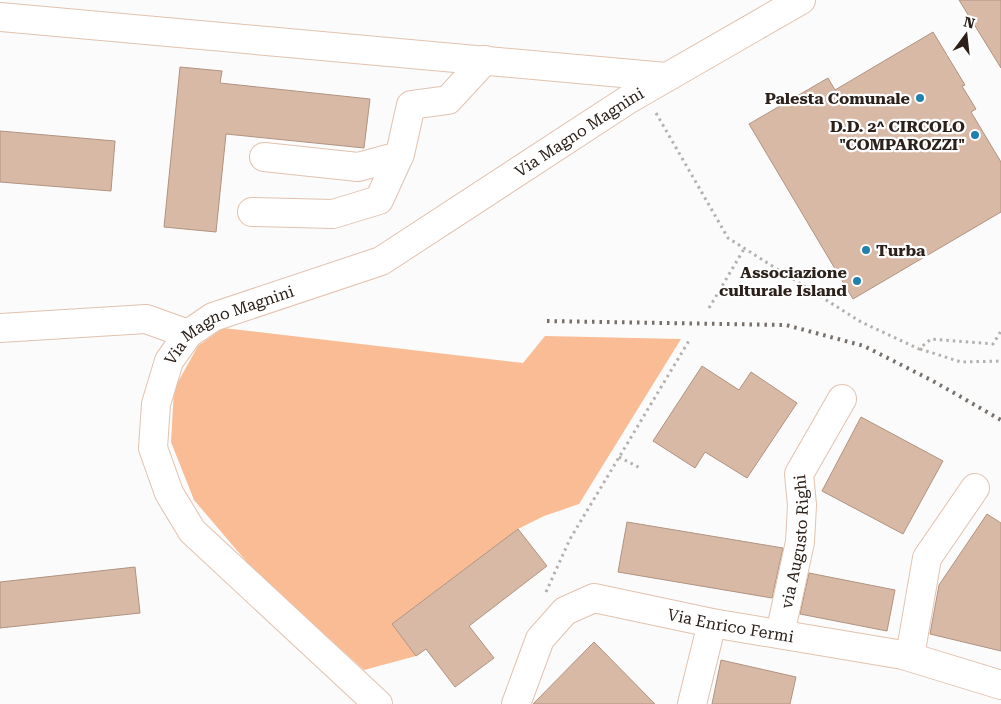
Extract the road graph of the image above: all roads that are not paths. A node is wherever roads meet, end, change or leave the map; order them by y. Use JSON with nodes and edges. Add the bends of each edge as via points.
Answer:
{"nodes":[{"id":1,"x":801,"y":0,"type":"edge"},
{"id":2,"x":0,"y":17,"type":"edge"},
{"id":3,"x":485,"y":60,"type":"junction"},
{"id":4,"x":666,"y":77,"type":"junction"},
{"id":5,"x":399,"y":156,"type":"junction"},
{"id":6,"x":264,"y":157,"type":"dead end"},
{"id":7,"x":252,"y":212,"type":"dead end"},
{"id":8,"x":0,"y":328,"type":"edge"},
{"id":9,"x":188,"y":334,"type":"junction"},
{"id":10,"x":842,"y":400,"type":"dead end"},
{"id":11,"x":975,"y":488,"type":"dead end"},
{"id":12,"x":712,"y":623,"type":"junction"},
{"id":13,"x":780,"y":634,"type":"junction"},
{"id":14,"x":910,"y":656,"type":"junction"},
{"id":15,"x":1001,"y":685,"type":"edge"},
{"id":16,"x":378,"y":704,"type":"edge"},
{"id":17,"x":516,"y":704,"type":"edge"},
{"id":18,"x":692,"y":704,"type":"edge"}],
"edges":[{"from":1,"to":4,"type":"street","name":"Via Magno Magnini"},
{"from":2,"to":3,"type":"street","name":"Via Magno Magnini"},
{"from":3,"to":4,"type":"street","name":"Via Magno Magnini"},
{"from":3,"to":5,"type":"street","via":[[448,100],[410,105]]},
{"from":4,"to":9,"type":"street","name":"Via Magno Magnini","via":[[381,261],[214,316]]},
{"from":5,"to":6,"type":"street","via":[[358,167]]},
{"from":5,"to":7,"type":"street","via":[[380,200],[333,214]]},
{"from":8,"to":9,"type":"street","via":[[146,319]]},
{"from":9,"to":16,"type":"street","name":"Via Magno Magnini","via":[[169,361],[156,404],[152,448],[169,494],[192,531]]},
{"from":10,"to":13,"type":"street","name":"via Augusto Righi","via":[[800,474],[800,542]]},
{"from":11,"to":14,"type":"street","via":[[926,558]]},
{"from":12,"to":13,"type":"street","name":"Via Enrico Fermi"},
{"from":12,"to":17,"type":"street","name":"Via Enrico Fermi","via":[[594,598],[565,611],[540,639]]},
{"from":12,"to":18,"type":"street"},
{"from":13,"to":14,"type":"street","name":"Via Enrico Fermi"},
{"from":14,"to":15,"type":"street","name":"Via Enrico Fermi"}]}
